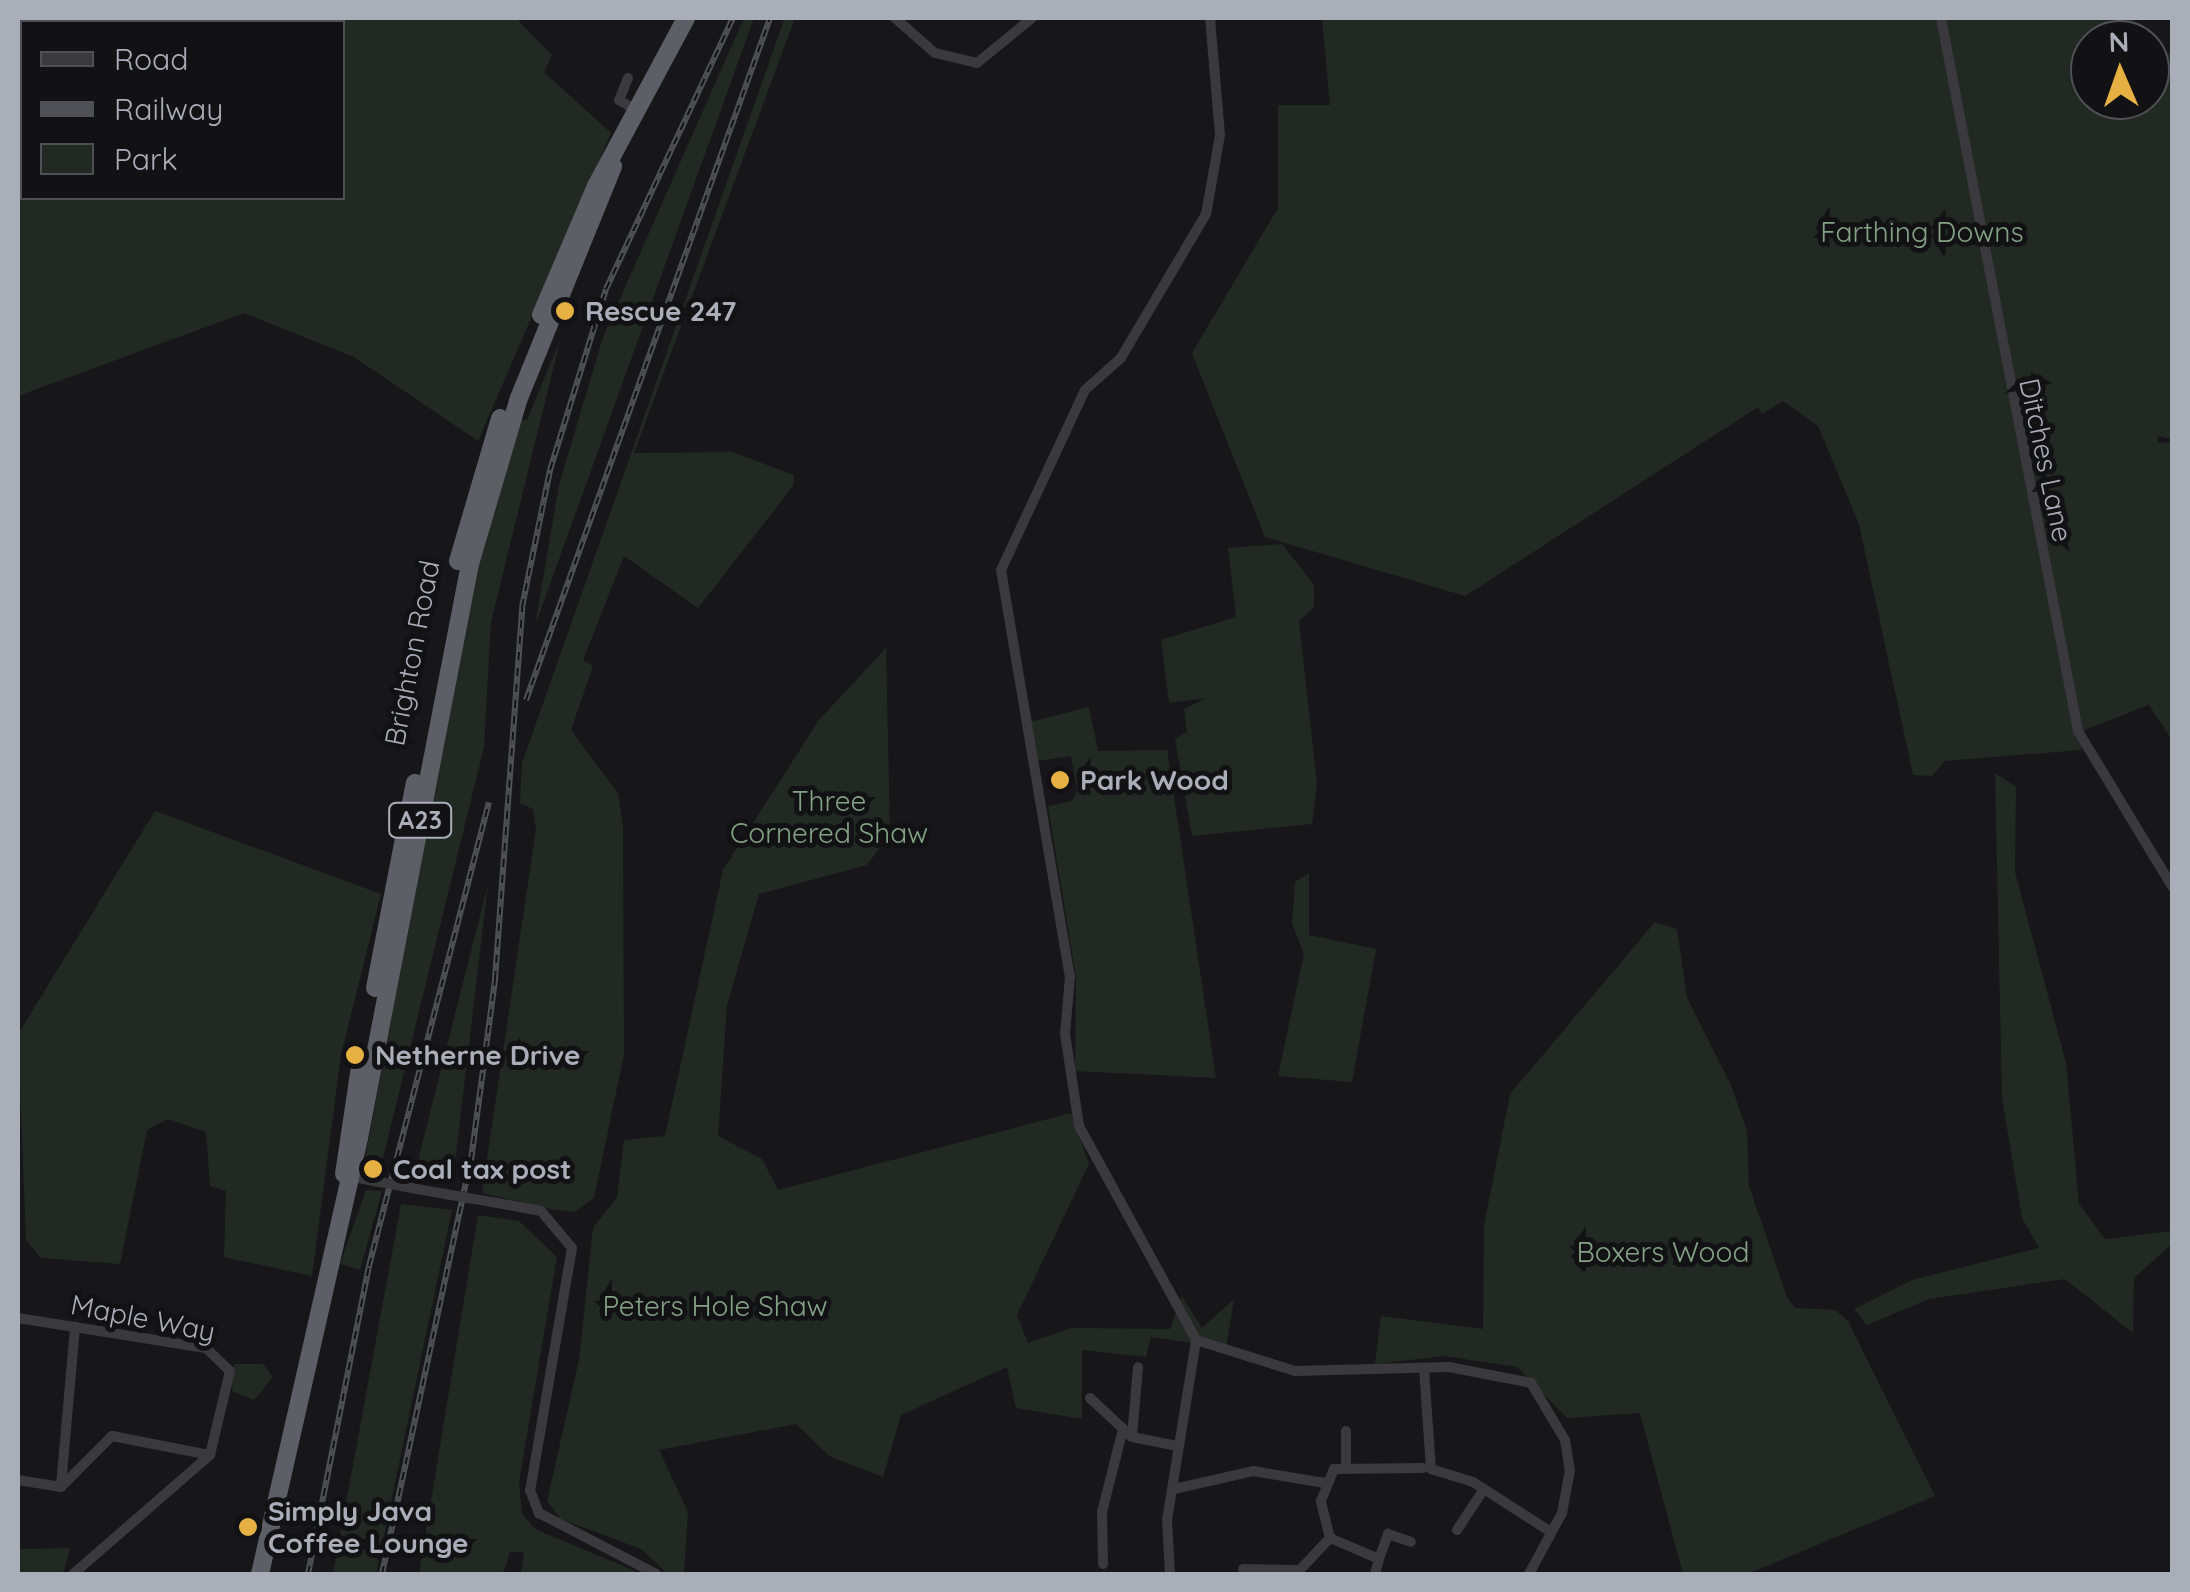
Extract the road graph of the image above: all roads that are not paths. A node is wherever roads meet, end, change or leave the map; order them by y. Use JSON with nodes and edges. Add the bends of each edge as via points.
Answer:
{"nodes":[{"id":1,"x":686,"y":18,"type":"edge"},
{"id":2,"x":895,"y":18,"type":"edge"},
{"id":3,"x":1032,"y":18,"type":"edge"},
{"id":4,"x":1210,"y":18,"type":"edge"},
{"id":5,"x":1941,"y":18,"type":"edge"},
{"id":6,"x":628,"y":78,"type":"dead end"},
{"id":7,"x":640,"y":113,"type":"junction"},
{"id":8,"x":2172,"y":886,"type":"edge"},
{"id":9,"x":344,"y":1175,"type":"junction"},
{"id":10,"x":18,"y":1318,"type":"edge"},
{"id":11,"x":75,"y":1326,"type":"junction"},
{"id":12,"x":1196,"y":1340,"type":"junction"},
{"id":13,"x":1138,"y":1367,"type":"dead end"},
{"id":14,"x":1424,"y":1369,"type":"junction"},
{"id":15,"x":1090,"y":1398,"type":"dead end"},
{"id":16,"x":1346,"y":1431,"type":"dead end"},
{"id":17,"x":1128,"y":1433,"type":"junction"},
{"id":18,"x":1178,"y":1446,"type":"junction"},
{"id":19,"x":210,"y":1455,"type":"junction"},
{"id":20,"x":1346,"y":1465,"type":"junction"},
{"id":21,"x":1423,"y":1468,"type":"dead end"},
{"id":22,"x":18,"y":1480,"type":"edge"},
{"id":23,"x":1325,"y":1483,"type":"junction"},
{"id":24,"x":60,"y":1487,"type":"junction"},
{"id":25,"x":1484,"y":1489,"type":"junction"},
{"id":26,"x":1174,"y":1490,"type":"junction"},
{"id":27,"x":274,"y":1506,"type":"junction"},
{"id":28,"x":1457,"y":1530,"type":"dead end"},
{"id":29,"x":1551,"y":1532,"type":"junction"},
{"id":30,"x":1330,"y":1538,"type":"junction"},
{"id":31,"x":1411,"y":1542,"type":"dead end"},
{"id":32,"x":1379,"y":1558,"type":"junction"},
{"id":33,"x":1104,"y":1564,"type":"dead end"},
{"id":34,"x":1242,"y":1569,"type":"dead end"},
{"id":35,"x":1296,"y":1572,"type":"edge"},
{"id":36,"x":73,"y":1574,"type":"edge"},
{"id":37,"x":250,"y":1574,"type":"edge"},
{"id":38,"x":260,"y":1574,"type":"edge"},
{"id":39,"x":656,"y":1574,"type":"edge"},
{"id":40,"x":1170,"y":1574,"type":"edge"},
{"id":41,"x":1375,"y":1574,"type":"edge"},
{"id":42,"x":1529,"y":1574,"type":"edge"}],
"edges":[{"from":1,"to":7,"type":"highway","name":"Brighton Road","number":"A23"},
{"from":2,"to":3,"type":"street","via":[[936,53],[976,62]]},
{"from":4,"to":12,"type":"street","via":[[1220,136],[1206,214],[1121,358],[1085,390],[1001,570],[1070,976],[1065,1034],[1079,1126]]},
{"from":5,"to":8,"type":"street","name":"Ditches Lane","via":[[2078,731]]},
{"from":6,"to":7,"type":"street","via":[[619,100]]},
{"from":7,"to":9,"type":"highway","name":"Brighton Road","number":"A23","via":[[519,398],[470,564]]},
{"from":9,"to":27,"type":"highway","name":"Brighton Road","number":"A23"},
{"from":9,"to":39,"type":"street","bridge":true,"via":[[541,1211],[572,1248],[530,1490],[539,1513]]},
{"from":10,"to":11,"type":"street","name":"Maple Way"},
{"from":11,"to":19,"type":"street","name":"Maple Way","via":[[224,1358],[230,1371]]},
{"from":11,"to":24,"type":"street"},
{"from":12,"to":14,"type":"street","via":[[1295,1372]]},
{"from":12,"to":18,"type":"street"},
{"from":13,"to":17,"type":"street"},
{"from":14,"to":25,"type":"street","via":[[1431,1469]]},
{"from":14,"to":29,"type":"street","via":[[1512,1373],[1531,1383],[1566,1440],[1570,1470]]},
{"from":15,"to":17,"type":"street"},
{"from":16,"to":20,"type":"street"},
{"from":17,"to":18,"type":"street"},
{"from":17,"to":33,"type":"street","via":[[1102,1512]]},
{"from":18,"to":26,"type":"street"},
{"from":19,"to":24,"type":"street","via":[[112,1436]]},
{"from":19,"to":36,"type":"street"},
{"from":20,"to":21,"type":"street"},
{"from":20,"to":23,"type":"street"},
{"from":22,"to":24,"type":"street"},
{"from":23,"to":26,"type":"street","via":[[1253,1471]]},
{"from":23,"to":30,"type":"street"},
{"from":25,"to":28,"type":"street"},
{"from":25,"to":29,"type":"street"},
{"from":26,"to":40,"type":"street"},
{"from":27,"to":37,"type":"highway","name":"Brighton Road","number":"A23"},
{"from":27,"to":38,"type":"highway","name":"Brighton Road","number":"A23"},
{"from":29,"to":42,"type":"street"},
{"from":30,"to":32,"type":"street"},
{"from":30,"to":35,"type":"street"},
{"from":31,"to":32,"type":"street","via":[[1388,1534]]},
{"from":32,"to":41,"type":"street"},
{"from":34,"to":35,"type":"street"}]}
